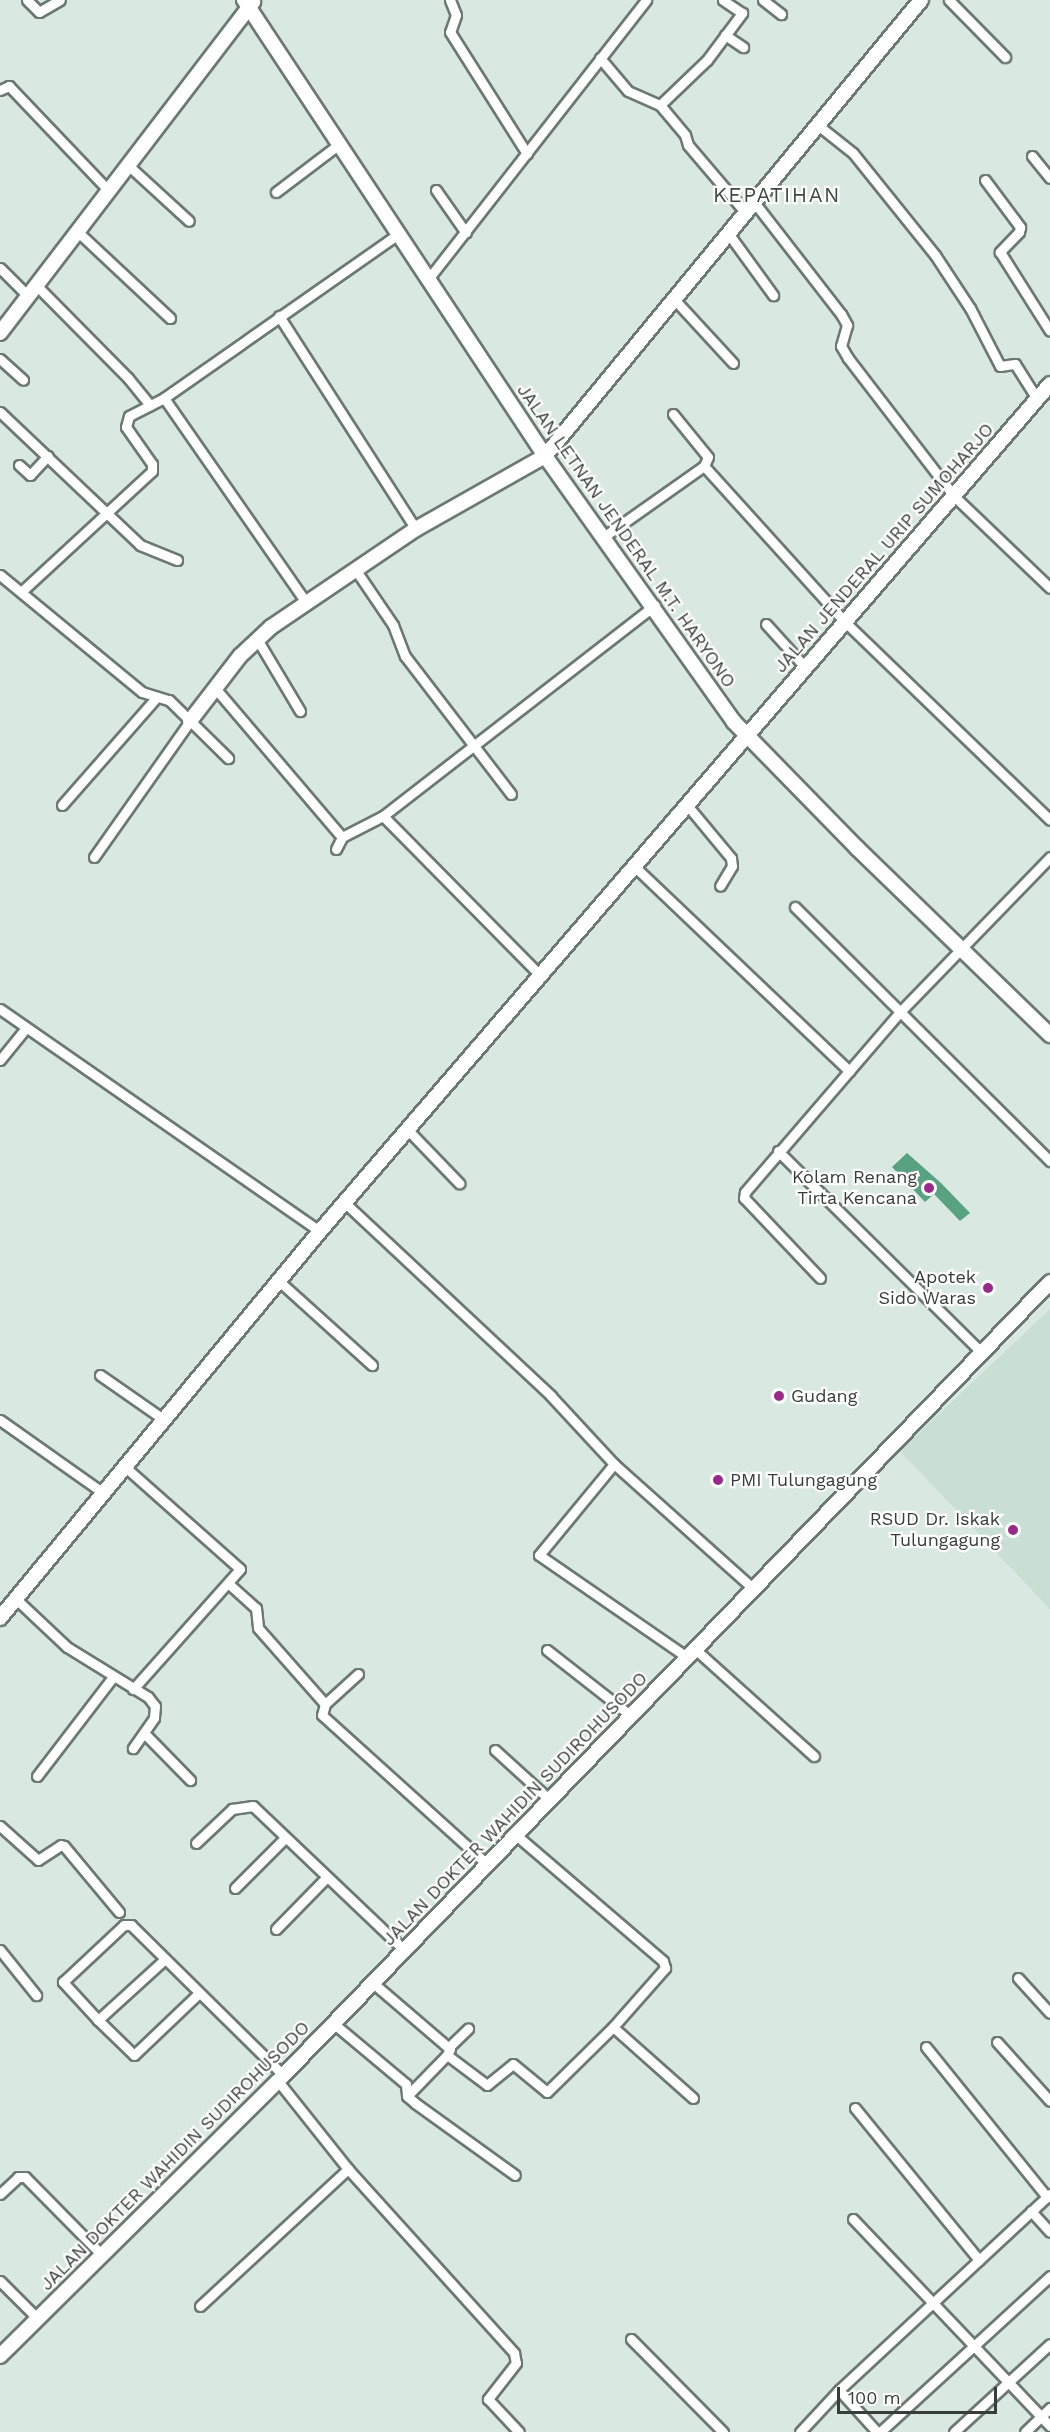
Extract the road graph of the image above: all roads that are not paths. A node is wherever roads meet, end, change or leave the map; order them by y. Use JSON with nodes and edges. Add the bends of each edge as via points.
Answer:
{"nodes":[{"id":1,"x":27,"y":0,"type":"edge"},
{"id":2,"x":60,"y":0,"type":"edge"},
{"id":3,"x":450,"y":0,"type":"edge"},
{"id":4,"x":646,"y":0,"type":"edge"},
{"id":5,"x":723,"y":0,"type":"edge"},
{"id":6,"x":763,"y":0,"type":"edge"},
{"id":7,"x":921,"y":0,"type":"edge"},
{"id":8,"x":949,"y":0,"type":"edge"},
{"id":9,"x":249,"y":2,"type":"edge"},
{"id":10,"x":781,"y":14,"type":"dead end"},
{"id":11,"x":725,"y":35,"type":"junction"},
{"id":12,"x":743,"y":47,"type":"dead end"},
{"id":13,"x":1005,"y":57,"type":"dead end"},
{"id":14,"x":600,"y":58,"type":"junction"},
{"id":15,"x":0,"y":90,"type":"edge"},
{"id":16,"x":660,"y":105,"type":"junction"},
{"id":17,"x":819,"y":126,"type":"junction"},
{"id":18,"x":338,"y":145,"type":"junction"},
{"id":19,"x":527,"y":154,"type":"junction"},
{"id":20,"x":1032,"y":156,"type":"dead end"},
{"id":21,"x":129,"y":166,"type":"junction"},
{"id":22,"x":1050,"y":178,"type":"edge"},
{"id":23,"x":985,"y":180,"type":"dead end"},
{"id":24,"x":436,"y":189,"type":"dead end"},
{"id":25,"x":109,"y":191,"type":"junction"},
{"id":26,"x":276,"y":192,"type":"dead end"},
{"id":27,"x":750,"y":207,"type":"junction"},
{"id":28,"x":189,"y":220,"type":"dead end"},
{"id":29,"x":78,"y":232,"type":"junction"},
{"id":30,"x":466,"y":233,"type":"junction"},
{"id":31,"x":728,"y":233,"type":"junction"},
{"id":32,"x":398,"y":234,"type":"junction"},
{"id":33,"x":0,"y":268,"type":"edge"},
{"id":34,"x":429,"y":278,"type":"junction"},
{"id":35,"x":32,"y":291,"type":"junction"},
{"id":36,"x":773,"y":295,"type":"dead end"},
{"id":37,"x":674,"y":299,"type":"junction"},
{"id":38,"x":279,"y":315,"type":"junction"},
{"id":39,"x":170,"y":318,"type":"dead end"},
{"id":40,"x":1050,"y":331,"type":"edge"},
{"id":41,"x":0,"y":333,"type":"edge"},
{"id":42,"x":0,"y":359,"type":"edge"},
{"id":43,"x":733,"y":363,"type":"dead end"},
{"id":44,"x":23,"y":380,"type":"dead end"},
{"id":45,"x":1050,"y":384,"type":"edge"},
{"id":46,"x":164,"y":398,"type":"junction"},
{"id":47,"x":1037,"y":399,"type":"junction"},
{"id":48,"x":150,"y":405,"type":"junction"},
{"id":49,"x":0,"y":412,"type":"edge"},
{"id":50,"x":673,"y":414,"type":"dead end"},
{"id":51,"x":48,"y":456,"type":"junction"},
{"id":52,"x":545,"y":456,"type":"junction"},
{"id":53,"x":19,"y":465,"type":"dead end"},
{"id":54,"x":704,"y":466,"type":"junction"},
{"id":55,"x":953,"y":495,"type":"junction"},
{"id":56,"x":108,"y":510,"type":"junction"},
{"id":57,"x":416,"y":529,"type":"junction"},
{"id":58,"x":602,"y":538,"type":"junction"},
{"id":59,"x":177,"y":560,"type":"dead end"},
{"id":60,"x":355,"y":569,"type":"junction"},
{"id":61,"x":0,"y":575,"type":"edge"},
{"id":62,"x":1050,"y":588,"type":"edge"},
{"id":63,"x":21,"y":592,"type":"junction"},
{"id":64,"x":307,"y":604,"type":"junction"},
{"id":65,"x":655,"y":605,"type":"junction"},
{"id":66,"x":844,"y":621,"type":"junction"},
{"id":67,"x":766,"y":624,"type":"dead end"},
{"id":68,"x":257,"y":639,"type":"junction"},
{"id":69,"x":805,"y":667,"type":"junction"},
{"id":70,"x":215,"y":688,"type":"junction"},
{"id":71,"x":154,"y":699,"type":"junction"},
{"id":72,"x":300,"y":711,"type":"dead end"},
{"id":73,"x":190,"y":721,"type":"junction"},
{"id":74,"x":746,"y":737,"type":"junction"},
{"id":75,"x":473,"y":748,"type":"junction"},
{"id":76,"x":228,"y":758,"type":"dead end"},
{"id":77,"x":511,"y":794,"type":"dead end"},
{"id":78,"x":62,"y":805,"type":"dead end"},
{"id":79,"x":687,"y":805,"type":"junction"},
{"id":80,"x":383,"y":816,"type":"junction"},
{"id":81,"x":1050,"y":820,"type":"edge"},
{"id":82,"x":342,"y":837,"type":"junction"},
{"id":83,"x":336,"y":849,"type":"dead end"},
{"id":84,"x":94,"y":857,"type":"dead end"},
{"id":85,"x":1050,"y":857,"type":"edge"},
{"id":86,"x":635,"y":867,"type":"junction"},
{"id":87,"x":720,"y":886,"type":"dead end"},
{"id":88,"x":795,"y":907,"type":"dead end"},
{"id":89,"x":963,"y":949,"type":"junction"},
{"id":90,"x":542,"y":977,"type":"junction"},
{"id":91,"x":0,"y":1009,"type":"edge"},
{"id":92,"x":899,"y":1013,"type":"junction"},
{"id":93,"x":26,"y":1028,"type":"junction"},
{"id":94,"x":1050,"y":1035,"type":"edge"},
{"id":95,"x":0,"y":1060,"type":"edge"},
{"id":96,"x":849,"y":1071,"type":"junction"},
{"id":97,"x":408,"y":1130,"type":"junction"},
{"id":98,"x":778,"y":1151,"type":"junction"},
{"id":99,"x":1050,"y":1161,"type":"edge"},
{"id":100,"x":459,"y":1183,"type":"dead end"},
{"id":101,"x":344,"y":1202,"type":"junction"},
{"id":102,"x":320,"y":1231,"type":"junction"},
{"id":103,"x":820,"y":1278,"type":"dead end"},
{"id":104,"x":280,"y":1282,"type":"junction"},
{"id":105,"x":1050,"y":1282,"type":"edge"},
{"id":106,"x":982,"y":1353,"type":"junction"},
{"id":107,"x":372,"y":1365,"type":"dead end"},
{"id":108,"x":100,"y":1375,"type":"dead end"},
{"id":109,"x":163,"y":1419,"type":"junction"},
{"id":110,"x":0,"y":1420,"type":"edge"},
{"id":111,"x":614,"y":1464,"type":"junction"},
{"id":112,"x":124,"y":1466,"type":"junction"},
{"id":113,"x":102,"y":1492,"type":"junction"},
{"id":114,"x":229,"y":1584,"type":"junction"},
{"id":115,"x":754,"y":1589,"type":"junction"},
{"id":116,"x":16,"y":1599,"type":"junction"},
{"id":117,"x":0,"y":1618,"type":"edge"},
{"id":118,"x":547,"y":1650,"type":"dead end"},
{"id":119,"x":691,"y":1653,"type":"junction"},
{"id":120,"x":358,"y":1674,"type":"dead end"},
{"id":121,"x":113,"y":1677,"type":"junction"},
{"id":122,"x":133,"y":1689,"type":"junction"},
{"id":123,"x":325,"y":1704,"type":"junction"},
{"id":124,"x":630,"y":1715,"type":"junction"},
{"id":125,"x":144,"y":1733,"type":"junction"},
{"id":126,"x":133,"y":1748,"type":"dead end"},
{"id":127,"x":495,"y":1750,"type":"dead end"},
{"id":128,"x":814,"y":1756,"type":"dead end"},
{"id":129,"x":37,"y":1776,"type":"dead end"},
{"id":130,"x":190,"y":1780,"type":"dead end"},
{"id":131,"x":550,"y":1800,"type":"junction"},
{"id":132,"x":0,"y":1826,"type":"edge"},
{"id":133,"x":516,"y":1835,"type":"junction"},
{"id":134,"x":285,"y":1838,"type":"junction"},
{"id":135,"x":196,"y":1843,"type":"dead end"},
{"id":136,"x":487,"y":1864,"type":"junction"},
{"id":137,"x":326,"y":1878,"type":"junction"},
{"id":138,"x":235,"y":1888,"type":"dead end"},
{"id":139,"x":119,"y":1912,"type":"dead end"},
{"id":140,"x":276,"y":1929,"type":"dead end"},
{"id":141,"x":0,"y":1950,"type":"edge"},
{"id":142,"x":404,"y":1950,"type":"junction"},
{"id":143,"x":165,"y":1959,"type":"junction"},
{"id":144,"x":1018,"y":1978,"type":"dead end"},
{"id":145,"x":373,"y":1983,"type":"junction"},
{"id":146,"x":198,"y":1994,"type":"junction"},
{"id":147,"x":36,"y":1995,"type":"dead end"},
{"id":148,"x":1050,"y":2013,"type":"edge"},
{"id":149,"x":98,"y":2020,"type":"junction"},
{"id":150,"x":333,"y":2023,"type":"junction"},
{"id":151,"x":614,"y":2027,"type":"junction"},
{"id":152,"x":468,"y":2029,"type":"dead end"},
{"id":153,"x":996,"y":2042,"type":"dead end"},
{"id":154,"x":926,"y":2047,"type":"dead end"},
{"id":155,"x":447,"y":2051,"type":"junction"},
{"id":156,"x":280,"y":2078,"type":"junction"},
{"id":157,"x":407,"y":2096,"type":"junction"},
{"id":158,"x":693,"y":2098,"type":"dead end"},
{"id":159,"x":1050,"y":2101,"type":"edge"},
{"id":160,"x":855,"y":2108,"type":"dead end"},
{"id":161,"x":348,"y":2169,"type":"junction"},
{"id":162,"x":515,"y":2175,"type":"dead end"},
{"id":163,"x":0,"y":2194,"type":"edge"},
{"id":164,"x":1048,"y":2195,"type":"edge"},
{"id":165,"x":1031,"y":2211,"type":"junction"},
{"id":166,"x":853,"y":2219,"type":"dead end"},
{"id":167,"x":1050,"y":2232,"type":"edge"},
{"id":168,"x":101,"y":2254,"type":"junction"},
{"id":169,"x":979,"y":2260,"type":"junction"},
{"id":170,"x":1050,"y":2276,"type":"edge"},
{"id":171,"x":0,"y":2281,"type":"edge"},
{"id":172,"x":933,"y":2303,"type":"junction"},
{"id":173,"x":200,"y":2306,"type":"dead end"},
{"id":174,"x":38,"y":2319,"type":"junction"},
{"id":175,"x":631,"y":2339,"type":"dead end"},
{"id":176,"x":1050,"y":2344,"type":"edge"},
{"id":177,"x":975,"y":2346,"type":"junction"},
{"id":178,"x":0,"y":2355,"type":"edge"},
{"id":179,"x":1009,"y":2382,"type":"junction"},
{"id":180,"x":839,"y":2390,"type":"junction"},
{"id":181,"x":1050,"y":2408,"type":"edge"},
{"id":182,"x":1041,"y":2416,"type":"junction"},
{"id":183,"x":1050,"y":2426,"type":"edge"},
{"id":184,"x":519,"y":2432,"type":"edge"},
{"id":185,"x":723,"y":2432,"type":"edge"},
{"id":186,"x":800,"y":2432,"type":"edge"},
{"id":187,"x":879,"y":2432,"type":"edge"},
{"id":188,"x":954,"y":2432,"type":"edge"},
{"id":189,"x":1025,"y":2432,"type":"edge"}],
"edges":[{"from":1,"to":2,"type":"street","via":[[39,12]]},
{"from":3,"to":19,"type":"street","via":[[456,15],[450,32]]},
{"from":4,"to":14,"type":"street"},
{"from":5,"to":11,"type":"street","via":[[742,13]]},
{"from":6,"to":10,"type":"street"},
{"from":7,"to":17,"type":"street"},
{"from":8,"to":13,"type":"street"},
{"from":9,"to":18,"type":"street","name":"JALAN LETNAN JENDERAL M.T. HARYONO"},
{"from":9,"to":21,"type":"street"},
{"from":11,"to":12,"type":"street"},
{"from":11,"to":16,"type":"street","via":[[707,60]]},
{"from":14,"to":16,"type":"street","via":[[628,91]]},
{"from":14,"to":19,"type":"street"},
{"from":15,"to":25,"type":"street","via":[[9,86]]},
{"from":16,"to":27,"type":"street","via":[[685,135],[688,145]]},
{"from":17,"to":27,"type":"street"},
{"from":17,"to":47,"type":"street","via":[[853,153],[935,255],[970,308],[1000,366],[1016,364]]},
{"from":18,"to":26,"type":"street"},
{"from":18,"to":32,"type":"street","name":"JALAN LETNAN JENDERAL M.T. HARYONO"},
{"from":19,"to":30,"type":"street"},
{"from":20,"to":22,"type":"street"},
{"from":21,"to":25,"type":"street"},
{"from":21,"to":28,"type":"street"},
{"from":23,"to":40,"type":"street","via":[[1020,227],[1020,232],[1000,252]]},
{"from":24,"to":30,"type":"street"},
{"from":25,"to":29,"type":"street"},
{"from":27,"to":31,"type":"street"},
{"from":27,"to":55,"type":"street","via":[[841,314],[846,325],[841,346],[848,358]]},
{"from":29,"to":35,"type":"street"},
{"from":29,"to":39,"type":"street"},
{"from":30,"to":34,"type":"street"},
{"from":31,"to":36,"type":"street"},
{"from":31,"to":37,"type":"street"},
{"from":32,"to":34,"type":"street","name":"JALAN LETNAN JENDERAL M.T. HARYONO"},
{"from":32,"to":38,"type":"street"},
{"from":33,"to":35,"type":"street"},
{"from":34,"to":52,"type":"street","name":"JALAN LETNAN JENDERAL M.T. HARYONO"},
{"from":35,"to":41,"type":"street"},
{"from":35,"to":48,"type":"street","via":[[128,378]]},
{"from":37,"to":43,"type":"street"},
{"from":37,"to":52,"type":"street"},
{"from":38,"to":46,"type":"street"},
{"from":38,"to":57,"type":"street"},
{"from":42,"to":44,"type":"street"},
{"from":45,"to":47,"type":"street","name":"JALAN JENDERAL URIP SUMOHARJO"},
{"from":46,"to":48,"type":"street"},
{"from":46,"to":64,"type":"street"},
{"from":47,"to":55,"type":"street","name":"JALAN JENDERAL URIP SUMOHARJO"},
{"from":48,"to":56,"type":"street","via":[[135,411],[125,423],[152,464],[152,471]]},
{"from":49,"to":51,"type":"street"},
{"from":50,"to":54,"type":"street","via":[[708,457]]},
{"from":51,"to":53,"type":"street","via":[[30,475]]},
{"from":51,"to":56,"type":"street"},
{"from":52,"to":57,"type":"street"},
{"from":52,"to":58,"type":"street","name":"JALAN LETNAN JENDERAL M.T. HARYONO"},
{"from":54,"to":58,"type":"street"},
{"from":54,"to":66,"type":"street"},
{"from":55,"to":62,"type":"street"},
{"from":55,"to":66,"type":"street","name":"JALAN JENDERAL URIP SUMOHARJO"},
{"from":56,"to":59,"type":"street","via":[[140,544]]},
{"from":56,"to":63,"type":"street"},
{"from":57,"to":60,"type":"street"},
{"from":58,"to":65,"type":"street","name":"JALAN LETNAN JENDERAL M.T. HARYONO"},
{"from":60,"to":64,"type":"street"},
{"from":60,"to":75,"type":"street","via":[[393,625],[405,656]]},
{"from":61,"to":63,"type":"street"},
{"from":63,"to":71,"type":"street"},
{"from":64,"to":68,"type":"street"},
{"from":65,"to":74,"type":"street","name":"JALAN LETNAN JENDERAL M.T. HARYONO"},
{"from":65,"to":75,"type":"street"},
{"from":66,"to":69,"type":"street","name":"JALAN JENDERAL URIP SUMOHARJO"},
{"from":66,"to":81,"type":"street"},
{"from":67,"to":69,"type":"street"},
{"from":68,"to":70,"type":"street"},
{"from":68,"to":72,"type":"street"},
{"from":69,"to":74,"type":"street","name":"JALAN JENDERAL URIP SUMOHARJO"},
{"from":70,"to":73,"type":"street"},
{"from":70,"to":82,"type":"street"},
{"from":71,"to":73,"type":"street","via":[[169,700]]},
{"from":71,"to":78,"type":"street"},
{"from":73,"to":76,"type":"street"},
{"from":73,"to":84,"type":"street"},
{"from":74,"to":79,"type":"street","name":"JALAN JENDERAL URIP SUMOHARJO"},
{"from":74,"to":89,"type":"street","name":"JALAN LETNAN JENDERAL M.T. HARYONO"},
{"from":75,"to":77,"type":"street"},
{"from":75,"to":80,"type":"street"},
{"from":79,"to":86,"type":"street","name":"JALAN JENDERAL URIP SUMOHARJO"},
{"from":79,"to":87,"type":"street","via":[[731,858],[732,866]]},
{"from":80,"to":82,"type":"street"},
{"from":80,"to":90,"type":"street"},
{"from":82,"to":83,"type":"street"},
{"from":85,"to":89,"type":"street"},
{"from":86,"to":90,"type":"street","name":"JALAN JENDERAL URIP SUMOHARJO"},
{"from":86,"to":96,"type":"street"},
{"from":88,"to":92,"type":"street"},
{"from":89,"to":92,"type":"street"},
{"from":89,"to":94,"type":"street","name":"JALAN LETNAN JENDERAL M.T. HARYONO"},
{"from":90,"to":97,"type":"street","name":"JALAN JENDERAL URIP SUMOHARJO"},
{"from":91,"to":93,"type":"street"},
{"from":92,"to":96,"type":"street"},
{"from":92,"to":99,"type":"street"},
{"from":93,"to":95,"type":"street"},
{"from":93,"to":102,"type":"street"},
{"from":96,"to":98,"type":"street"},
{"from":97,"to":100,"type":"street"},
{"from":97,"to":101,"type":"street","name":"JALAN JENDERAL URIP SUMOHARJO"},
{"from":98,"to":103,"type":"street","via":[[744,1198]]},
{"from":98,"to":106,"type":"street"},
{"from":101,"to":102,"type":"street","name":"JALAN JENDERAL URIP SUMOHARJO"},
{"from":101,"to":111,"type":"street","via":[[551,1396]]},
{"from":102,"to":104,"type":"street","name":"JALAN JENDERAL URIP SUMOHARJO"},
{"from":104,"to":107,"type":"street"},
{"from":104,"to":109,"type":"street","name":"JALAN JENDERAL URIP SUMOHARJO"},
{"from":105,"to":106,"type":"street","name":"JALAN DOKTER WAHIDIN SUDIROHUSODO"},
{"from":106,"to":115,"type":"street","name":"JALAN DOKTER WAHIDIN SUDIROHUSODO"},
{"from":108,"to":109,"type":"street"},
{"from":109,"to":112,"type":"street","name":"JALAN JENDERAL URIP SUMOHARJO"},
{"from":110,"to":113,"type":"street"},
{"from":111,"to":115,"type":"street"},
{"from":111,"to":119,"type":"street","via":[[539,1555]]},
{"from":112,"to":113,"type":"street","name":"JALAN JENDERAL URIP SUMOHARJO"},
{"from":112,"to":114,"type":"street","via":[[239,1567]]},
{"from":113,"to":116,"type":"street","name":"JALAN JENDERAL URIP SUMOHARJO"},
{"from":114,"to":122,"type":"street"},
{"from":114,"to":123,"type":"street","via":[[256,1608],[258,1628]]},
{"from":115,"to":119,"type":"street","name":"JALAN DOKTER WAHIDIN SUDIROHUSODO"},
{"from":116,"to":117,"type":"street","name":"JALAN JENDERAL URIP SUMOHARJO"},
{"from":116,"to":121,"type":"street","via":[[67,1647]]},
{"from":118,"to":124,"type":"street"},
{"from":119,"to":124,"type":"street","name":"JALAN DOKTER WAHIDIN SUDIROHUSODO"},
{"from":119,"to":128,"type":"street"},
{"from":120,"to":123,"type":"street"},
{"from":121,"to":122,"type":"street"},
{"from":121,"to":129,"type":"street"},
{"from":122,"to":125,"type":"street","via":[[155,1706],[154,1718]]},
{"from":123,"to":136,"type":"street","via":[[321,1710],[326,1719]]},
{"from":124,"to":131,"type":"street","name":"JALAN DOKTER WAHIDIN SUDIROHUSODO"},
{"from":125,"to":126,"type":"street"},
{"from":125,"to":130,"type":"street"},
{"from":127,"to":131,"type":"street"},
{"from":131,"to":133,"type":"street","name":"JALAN DOKTER WAHIDIN SUDIROHUSODO"},
{"from":132,"to":139,"type":"street","via":[[38,1860],[64,1846]]},
{"from":133,"to":136,"type":"street","name":"JALAN DOKTER WAHIDIN SUDIROHUSODO"},
{"from":133,"to":151,"type":"street","via":[[664,1962],[664,1968]]},
{"from":134,"to":135,"type":"street","via":[[245,1804],[232,1809]]},
{"from":134,"to":137,"type":"street"},
{"from":134,"to":138,"type":"street"},
{"from":136,"to":142,"type":"street","name":"JALAN DOKTER WAHIDIN SUDIROHUSODO"},
{"from":137,"to":140,"type":"street"},
{"from":137,"to":142,"type":"street"},
{"from":141,"to":147,"type":"street"},
{"from":142,"to":145,"type":"street","name":"JALAN DOKTER WAHIDIN SUDIROHUSODO"},
{"from":143,"to":146,"type":"street"},
{"from":143,"to":149,"type":"street"},
{"from":143,"to":149,"type":"street","via":[[131,1924],[124,1925],[106,1941],[63,1982]]},
{"from":144,"to":148,"type":"street"},
{"from":145,"to":150,"type":"street","name":"JALAN DOKTER WAHIDIN SUDIROHUSODO"},
{"from":145,"to":155,"type":"street"},
{"from":146,"to":149,"type":"street","via":[[134,2055]]},
{"from":146,"to":156,"type":"street"},
{"from":150,"to":156,"type":"street","name":"JALAN DOKTER WAHIDIN SUDIROHUSODO"},
{"from":150,"to":157,"type":"street","via":[[406,2084]]},
{"from":151,"to":155,"type":"street","via":[[547,2092],[513,2064],[487,2085]]},
{"from":151,"to":158,"type":"street"},
{"from":152,"to":155,"type":"street"},
{"from":153,"to":159,"type":"street"},
{"from":154,"to":164,"type":"street"},
{"from":155,"to":157,"type":"street"},
{"from":156,"to":161,"type":"street"},
{"from":156,"to":168,"type":"street","name":"JALAN DOKTER WAHIDIN SUDIROHUSODO"},
{"from":157,"to":162,"type":"street"},
{"from":160,"to":169,"type":"street"},
{"from":161,"to":173,"type":"street"},
{"from":161,"to":184,"type":"street","via":[[514,2353],[516,2362],[488,2399]]},
{"from":163,"to":168,"type":"street","via":[[18,2177],[25,2177]]},
{"from":164,"to":165,"type":"street"},
{"from":165,"to":167,"type":"street"},
{"from":165,"to":169,"type":"street"},
{"from":166,"to":172,"type":"street"},
{"from":168,"to":174,"type":"street","name":"JALAN DOKTER WAHIDIN SUDIROHUSODO"},
{"from":169,"to":172,"type":"street"},
{"from":170,"to":177,"type":"street"},
{"from":171,"to":174,"type":"street"},
{"from":172,"to":177,"type":"street"},
{"from":172,"to":180,"type":"street"},
{"from":174,"to":178,"type":"street","name":"JALAN DOKTER WAHIDIN SUDIROHUSODO"},
{"from":175,"to":185,"type":"street"},
{"from":176,"to":179,"type":"street"},
{"from":177,"to":179,"type":"street"},
{"from":177,"to":187,"type":"street"},
{"from":179,"to":182,"type":"street"},
{"from":179,"to":188,"type":"street"},
{"from":180,"to":186,"type":"street"},
{"from":180,"to":187,"type":"street"},
{"from":181,"to":182,"type":"street"},
{"from":182,"to":183,"type":"street"},
{"from":182,"to":189,"type":"street"}]}
